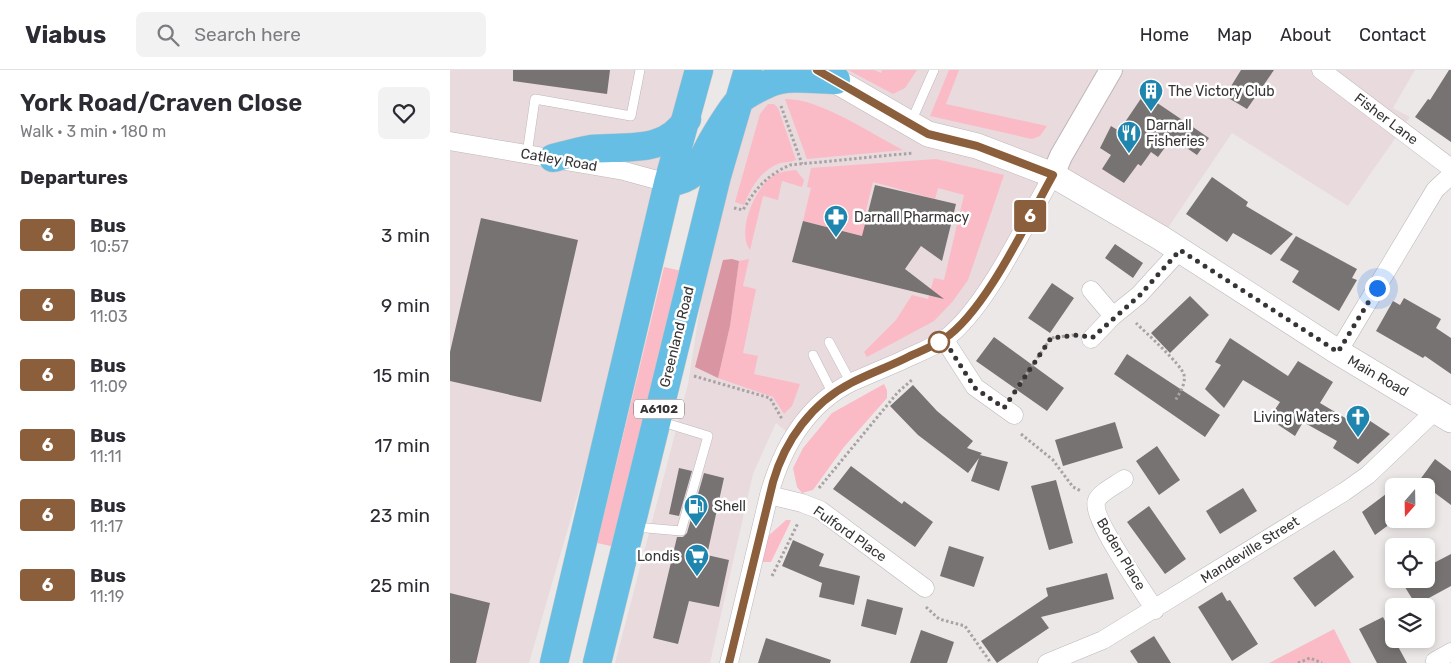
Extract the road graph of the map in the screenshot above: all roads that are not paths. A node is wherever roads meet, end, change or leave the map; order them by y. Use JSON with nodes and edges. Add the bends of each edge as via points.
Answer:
{"nodes":[{"id":1,"x":640,"y":70,"type":"edge"},
{"id":2,"x":700,"y":70,"type":"edge"},
{"id":3,"x":715,"y":70,"type":"edge"},
{"id":4,"x":748,"y":70,"type":"edge"},
{"id":5,"x":934,"y":70,"type":"edge"},
{"id":6,"x":1111,"y":70,"type":"edge"},
{"id":7,"x":1321,"y":70,"type":"edge"},
{"id":8,"x":826,"y":75,"type":"edge"},
{"id":9,"x":738,"y":101,"type":"junction"},
{"id":10,"x":910,"y":124,"type":"junction"},
{"id":11,"x":682,"y":127,"type":"junction"},
{"id":12,"x":450,"y":141,"type":"edge"},
{"id":13,"x":540,"y":156,"type":"junction"},
{"id":14,"x":1451,"y":168,"type":"edge"},
{"id":15,"x":1053,"y":175,"type":"junction"},
{"id":16,"x":1451,"y":175,"type":"edge"},
{"id":17,"x":668,"y":183,"type":"junction"},
{"id":18,"x":704,"y":228,"type":"junction"},
{"id":19,"x":1180,"y":250,"type":"junction"},
{"id":20,"x":1091,"y":290,"type":"dead end"},
{"id":21,"x":1118,"y":313,"type":"junction"},
{"id":22,"x":1091,"y":338,"type":"road end"},
{"id":23,"x":944,"y":340,"type":"junction"},
{"id":24,"x":829,"y":342,"type":"dead end"},
{"id":25,"x":1338,"y":352,"type":"junction"},
{"id":26,"x":813,"y":355,"type":"dead end"},
{"id":27,"x":851,"y":383,"type":"junction"},
{"id":28,"x":833,"y":394,"type":"junction"},
{"id":29,"x":1009,"y":412,"type":"road end"},
{"id":30,"x":1443,"y":415,"type":"edge"},
{"id":31,"x":656,"y":420,"type":"junction"},
{"id":32,"x":1124,"y":479,"type":"dead end"},
{"id":33,"x":769,"y":495,"type":"junction"},
{"id":34,"x":631,"y":527,"type":"junction"},
{"id":35,"x":925,"y":588,"type":"road end"},
{"id":36,"x":1156,"y":610,"type":"junction"},
{"id":37,"x":1451,"y":652,"type":"edge"},
{"id":38,"x":1435,"y":661,"type":"dead end"},
{"id":39,"x":554,"y":663,"type":"edge"},
{"id":40,"x":597,"y":663,"type":"edge"},
{"id":41,"x":729,"y":663,"type":"edge"},
{"id":42,"x":1047,"y":663,"type":"edge"}],
"edges":[{"from":1,"to":13,"type":"lane","via":[[631,116],[535,99]]},
{"from":2,"to":11,"type":"highway","number":"A6102"},
{"from":3,"to":11,"type":"highway"},
{"from":4,"to":9,"type":"highway","name":"Greenland Road","number":"A6102"},
{"from":5,"to":10,"type":"lane"},
{"from":6,"to":15,"type":"street"},
{"from":7,"to":14,"type":"street","name":"Fisher Lane"},
{"from":8,"to":9,"type":"highway","via":[[772,82]]},
{"from":8,"to":10,"type":"main road"},
{"from":9,"to":17,"type":"highway","via":[[693,175]]},
{"from":9,"to":18,"type":"highway","name":"Greenland Road","number":"A6102"},
{"from":10,"to":15,"type":"main road","via":[[928,134],[977,146]]},
{"from":11,"to":13,"type":"highway","via":[[667,139],[648,147]]},
{"from":11,"to":17,"type":"highway","number":"A6102"},
{"from":12,"to":13,"type":"street","name":"Catley Road"},
{"from":13,"to":17,"type":"street","name":"Catley Road","via":[[624,171]]},
{"from":15,"to":19,"type":"main road","name":"Main Road"},
{"from":15,"to":23,"type":"street","via":[[990,287],[966,319]]},
{"from":16,"to":25,"type":"street","via":[[1435,190]]},
{"from":17,"to":18,"type":"highway","via":[[697,210]]},
{"from":17,"to":39,"type":"highway","number":"A6102"},
{"from":18,"to":31,"type":"highway","name":"Greenland Road","number":"A6102"},
{"from":19,"to":21,"type":"street","via":[[1140,295]]},
{"from":19,"to":25,"type":"main road","name":"Main Road"},
{"from":20,"to":21,"type":"street"},
{"from":21,"to":22,"type":"street"},
{"from":23,"to":27,"type":"street"},
{"from":23,"to":29,"type":"street","via":[[975,388]]},
{"from":24,"to":27,"type":"lane"},
{"from":25,"to":30,"type":"main road","name":"Main Road"},
{"from":26,"to":28,"type":"lane"},
{"from":27,"to":28,"type":"street"},
{"from":28,"to":33,"type":"street","via":[[810,414],[793,437],[777,469]]},
{"from":30,"to":36,"type":"street","name":"Mandeville Street","via":[[1368,475]]},
{"from":31,"to":34,"type":"highway","name":"Greenland Road","number":"A6102"},
{"from":31,"to":34,"type":"lane","via":[[708,436],[681,531]]},
{"from":32,"to":36,"type":"street","name":"Boden Place","via":[[1097,499],[1094,508],[1105,532]]},
{"from":33,"to":35,"type":"street","name":"Fulford Place","via":[[820,510]]},
{"from":33,"to":41,"type":"street"},
{"from":34,"to":40,"type":"highway","name":"Greenland Road","number":"A6102"},
{"from":36,"to":42,"type":"street","name":"Mandeville Street","via":[[1103,640]]},
{"from":37,"to":38,"type":"street"}]}
